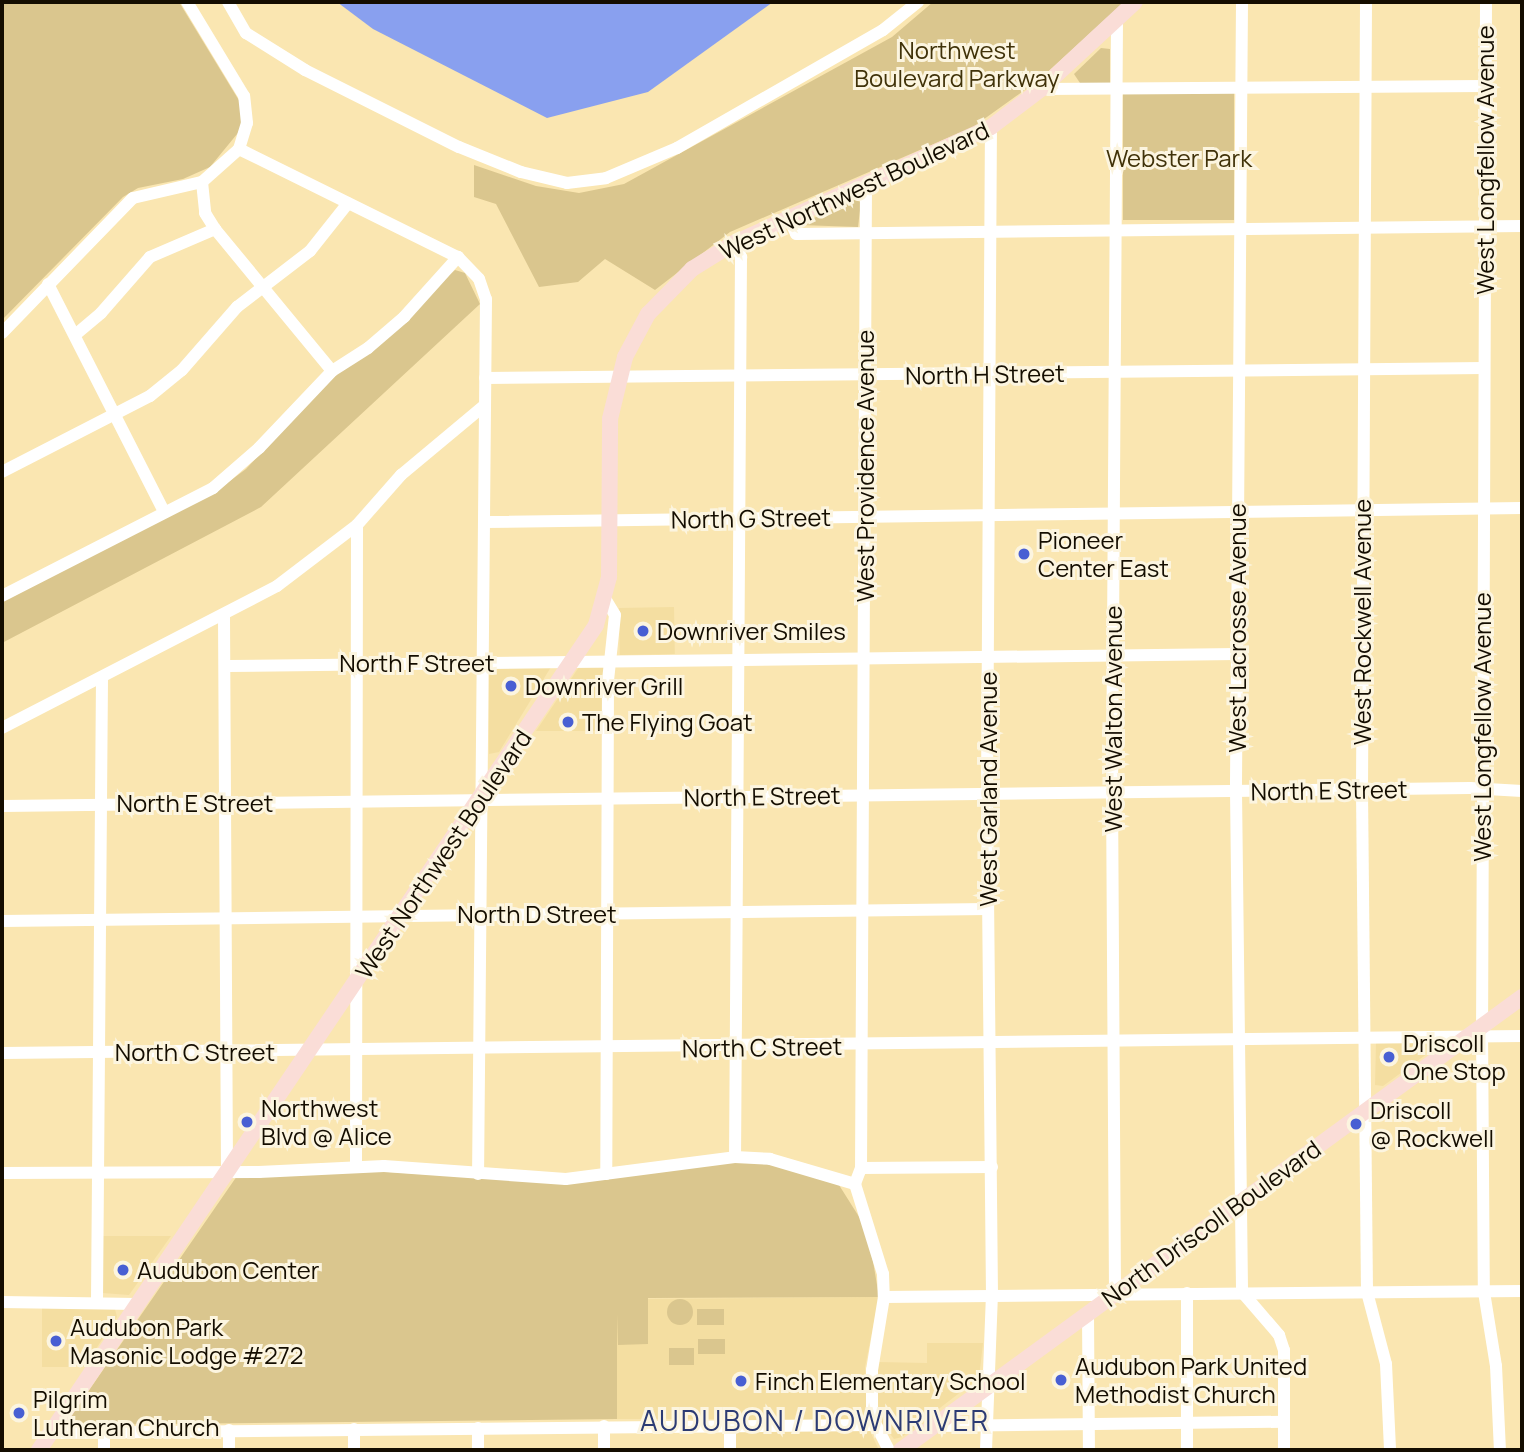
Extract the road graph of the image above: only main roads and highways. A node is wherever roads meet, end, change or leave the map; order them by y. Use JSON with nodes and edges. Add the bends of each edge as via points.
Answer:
{"nodes":[{"id":1,"x":1135,"y":2,"type":"edge"},
{"id":2,"x":1522,"y":997,"type":"edge"},
{"id":3,"x":39,"y":1450,"type":"edge"},
{"id":4,"x":901,"y":1450,"type":"edge"}],
"edges":[{"from":1,"to":3,"type":"main road","name":"West Northwest Boulevard","via":[[1041,89],[991,127],[734,243],[692,269],[662,298],[631,342],[610,419],[606,600],[573,661],[483,799]]},
{"from":2,"to":4,"type":"main road","name":"North Driscoll Boulevard"}]}
